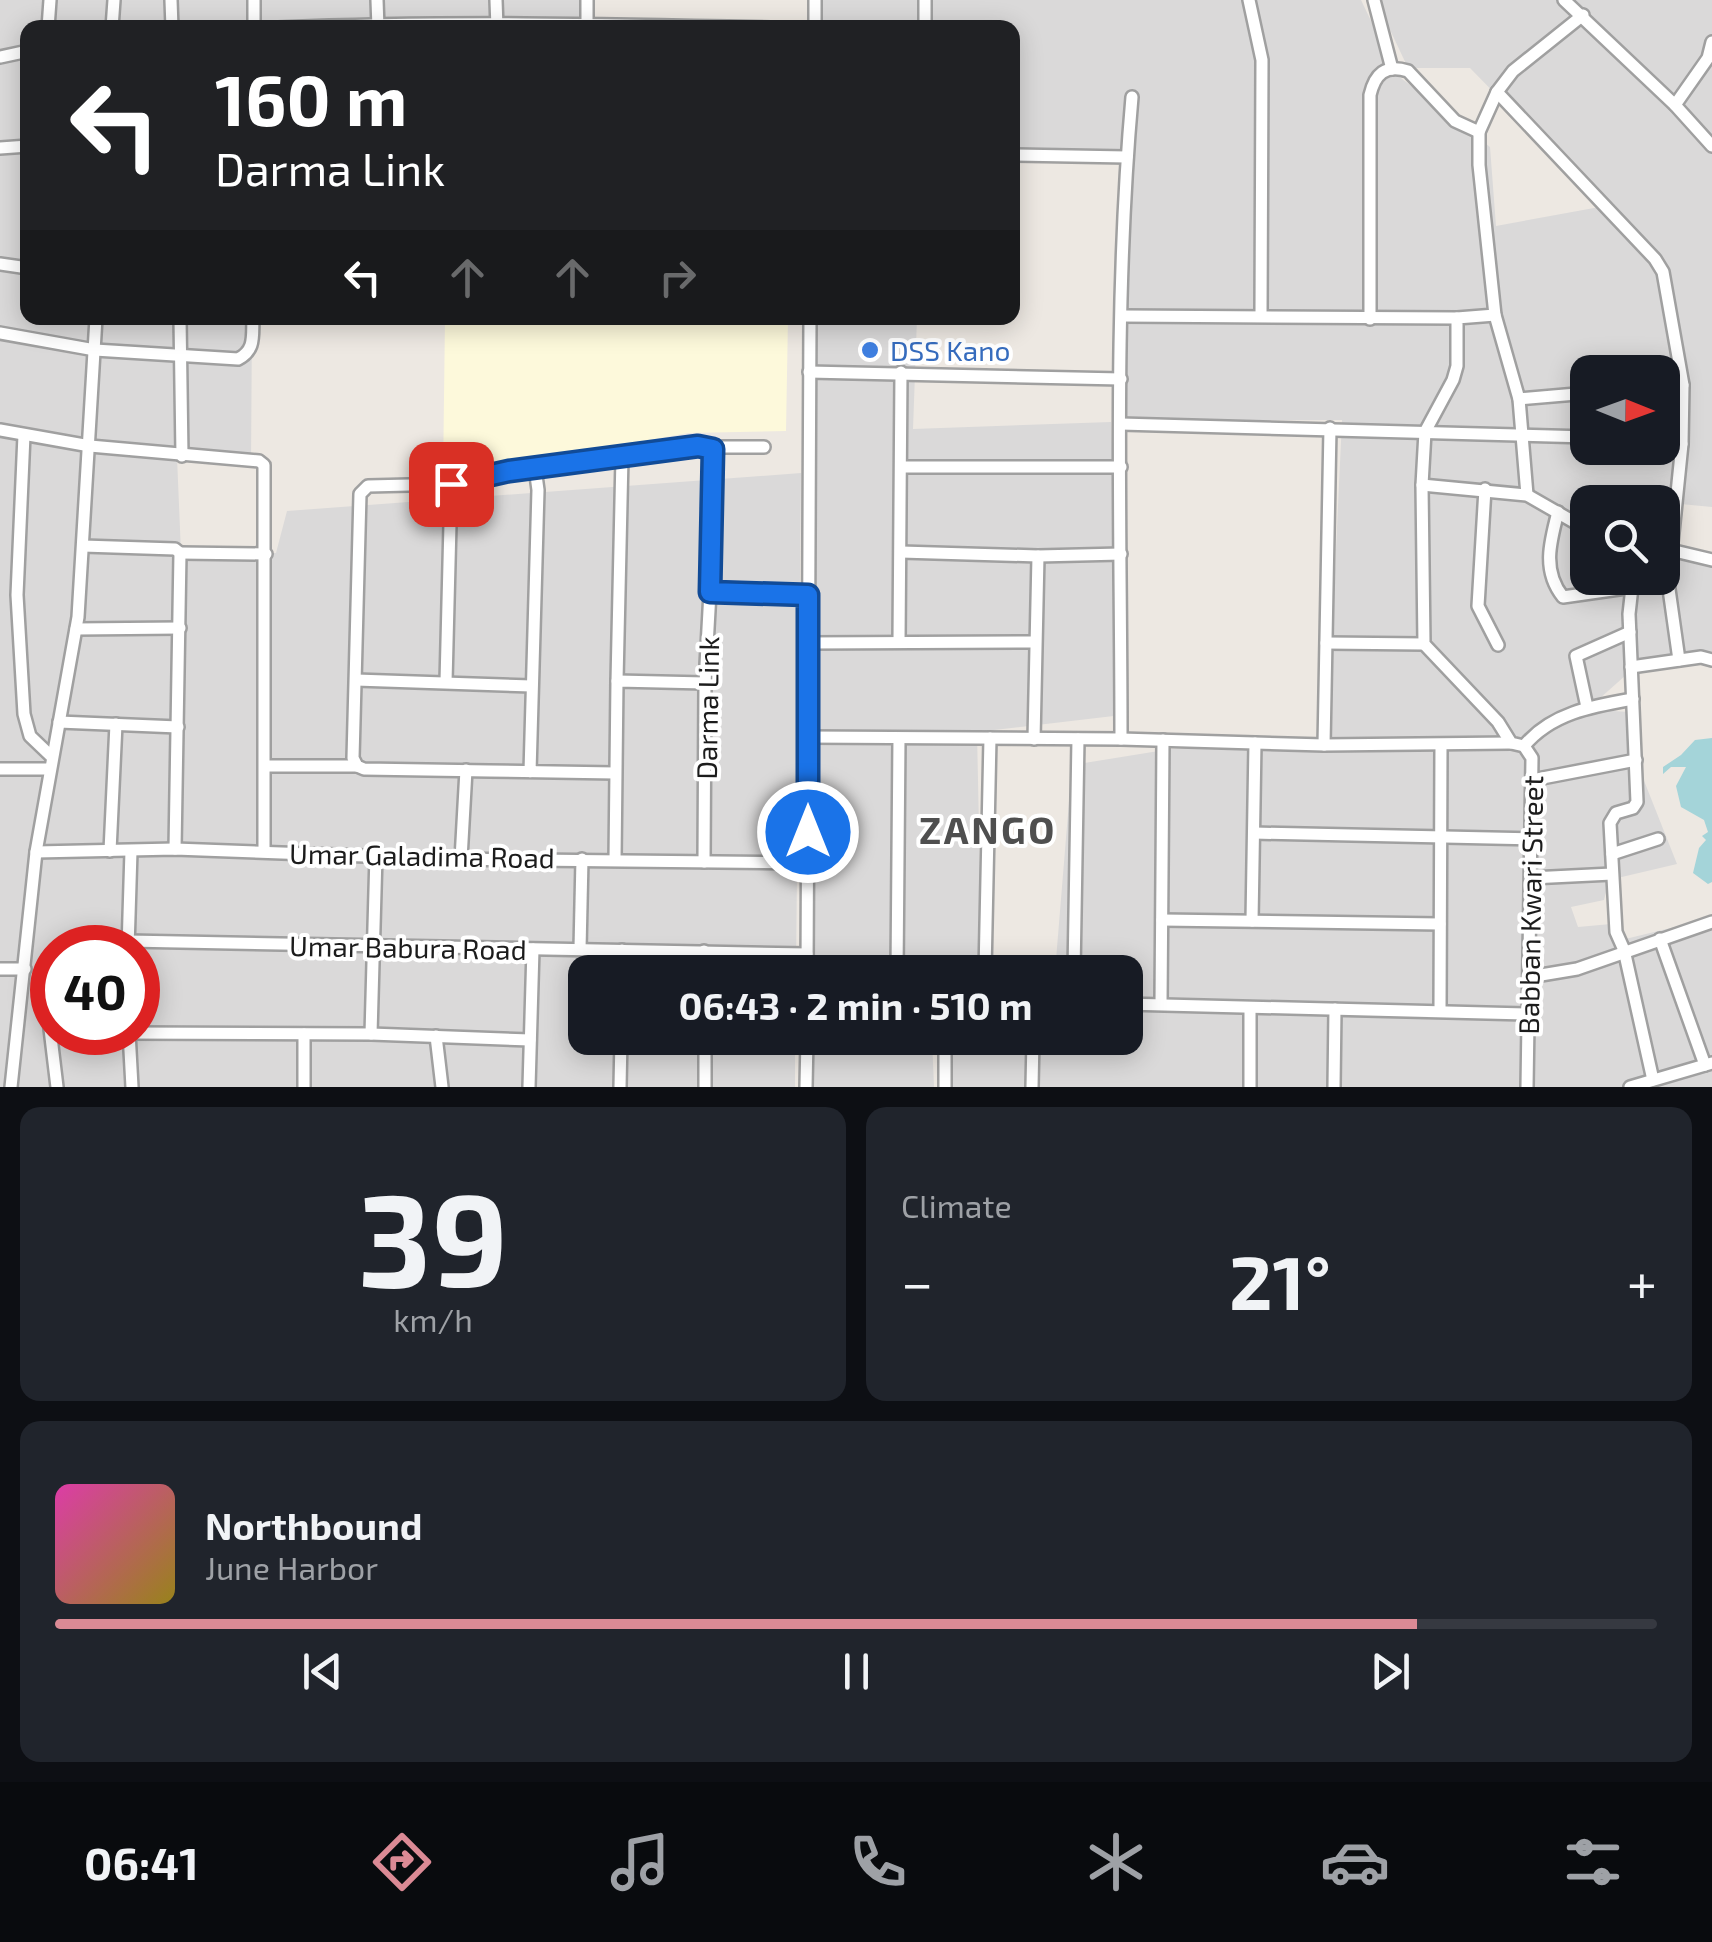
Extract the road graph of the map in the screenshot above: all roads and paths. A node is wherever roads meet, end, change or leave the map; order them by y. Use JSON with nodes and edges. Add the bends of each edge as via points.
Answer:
{"nodes":[{"id":1,"x":1249,"y":0,"type":"edge"},
{"id":2,"x":1374,"y":0,"type":"edge"},
{"id":3,"x":1564,"y":0,"type":"edge"},
{"id":4,"x":1583,"y":15,"type":"junction"},
{"id":5,"x":1712,"y":42,"type":"edge"},
{"id":6,"x":1392,"y":69,"type":"junction"},
{"id":7,"x":1497,"y":92,"type":"junction"},
{"id":8,"x":1132,"y":97,"type":"dead end"},
{"id":9,"x":1676,"y":105,"type":"junction"},
{"id":10,"x":1479,"y":132,"type":"junction"},
{"id":11,"x":1712,"y":146,"type":"edge"},
{"id":12,"x":1020,"y":154,"type":"edge"},
{"id":13,"x":1127,"y":156,"type":"junction"},
{"id":14,"x":1122,"y":316,"type":"junction"},
{"id":15,"x":1261,"y":316,"type":"junction"},
{"id":16,"x":1495,"y":316,"type":"junction"},
{"id":17,"x":1457,"y":318,"type":"junction"},
{"id":18,"x":1370,"y":319,"type":"junction"},
{"id":19,"x":96,"y":325,"type":"edge"},
{"id":20,"x":180,"y":325,"type":"edge"},
{"id":21,"x":253,"y":325,"type":"edge"},
{"id":22,"x":810,"y":325,"type":"edge"},
{"id":23,"x":0,"y":332,"type":"edge"},
{"id":24,"x":95,"y":350,"type":"junction"},
{"id":25,"x":182,"y":358,"type":"junction"},
{"id":26,"x":809,"y":372,"type":"junction"},
{"id":27,"x":900,"y":372,"type":"junction"},
{"id":28,"x":1121,"y":379,"type":"junction"},
{"id":29,"x":1680,"y":385,"type":"edge"},
{"id":30,"x":1683,"y":385,"type":"junction"},
{"id":31,"x":1570,"y":395,"type":"edge"},
{"id":32,"x":1519,"y":400,"type":"junction"},
{"id":33,"x":1121,"y":424,"type":"junction"},
{"id":34,"x":1330,"y":428,"type":"junction"},
{"id":35,"x":0,"y":430,"type":"edge"},
{"id":36,"x":1425,"y":432,"type":"junction"},
{"id":37,"x":24,"y":435,"type":"junction"},
{"id":38,"x":1520,"y":436,"type":"junction"},
{"id":39,"x":1570,"y":437,"type":"edge"},
{"id":40,"x":1682,"y":444,"type":"joint"},
{"id":41,"x":90,"y":446,"type":"junction"},
{"id":42,"x":764,"y":448,"type":"dead end"},
{"id":43,"x":713,"y":449,"type":"junction"},
{"id":44,"x":182,"y":456,"type":"junction"},
{"id":45,"x":622,"y":457,"type":"junction"},
{"id":46,"x":901,"y":467,"type":"junction"},
{"id":47,"x":1121,"y":467,"type":"junction"},
{"id":48,"x":535,"y":468,"type":"junction"},
{"id":49,"x":451,"y":484,"type":"junction"},
{"id":50,"x":1422,"y":485,"type":"junction"},
{"id":51,"x":1676,"y":485,"type":"edge"},
{"id":52,"x":1484,"y":490,"type":"junction"},
{"id":53,"x":1527,"y":495,"type":"junction"},
{"id":54,"x":1558,"y":512,"type":"junction"},
{"id":55,"x":1570,"y":519,"type":"edge"},
{"id":56,"x":83,"y":546,"type":"junction"},
{"id":57,"x":901,"y":552,"type":"junction"},
{"id":58,"x":1680,"y":552,"type":"edge"},
{"id":59,"x":180,"y":553,"type":"junction"},
{"id":60,"x":266,"y":554,"type":"junction"},
{"id":61,"x":1121,"y":554,"type":"junction"},
{"id":62,"x":1038,"y":556,"type":"junction"},
{"id":63,"x":1712,"y":560,"type":"edge"},
{"id":64,"x":710,"y":592,"type":"junction"},
{"id":65,"x":808,"y":595,"type":"junction"},
{"id":66,"x":1587,"y":595,"type":"edge"},
{"id":67,"x":1632,"y":595,"type":"edge"},
{"id":68,"x":1670,"y":595,"type":"edge"},
{"id":69,"x":180,"y":628,"type":"junction"},
{"id":70,"x":76,"y":629,"type":"junction"},
{"id":71,"x":1630,"y":632,"type":"junction"},
{"id":72,"x":900,"y":642,"type":"junction"},
{"id":73,"x":1035,"y":642,"type":"junction"},
{"id":74,"x":808,"y":643,"type":"junction"},
{"id":75,"x":1326,"y":643,"type":"junction"},
{"id":76,"x":1424,"y":644,"type":"junction"},
{"id":77,"x":1498,"y":645,"type":"dead end"},
{"id":78,"x":1679,"y":660,"type":"junction"},
{"id":79,"x":1712,"y":660,"type":"edge"},
{"id":80,"x":1630,"y":666,"type":"junction"},
{"id":81,"x":356,"y":680,"type":"junction"},
{"id":82,"x":617,"y":681,"type":"junction"},
{"id":83,"x":446,"y":682,"type":"junction"},
{"id":84,"x":705,"y":683,"type":"junction"},
{"id":85,"x":532,"y":686,"type":"junction"},
{"id":86,"x":1633,"y":700,"type":"junction"},
{"id":87,"x":1587,"y":707,"type":"junction"},
{"id":88,"x":59,"y":722,"type":"junction"},
{"id":89,"x":116,"y":724,"type":"junction"},
{"id":90,"x":178,"y":728,"type":"junction"},
{"id":91,"x":808,"y":737,"type":"junction"},
{"id":92,"x":899,"y":738,"type":"junction"},
{"id":93,"x":990,"y":738,"type":"junction"},
{"id":94,"x":1034,"y":738,"type":"junction"},
{"id":95,"x":1078,"y":739,"type":"junction"},
{"id":96,"x":1121,"y":739,"type":"junction"},
{"id":97,"x":1163,"y":740,"type":"junction"},
{"id":98,"x":1511,"y":742,"type":"junction"},
{"id":99,"x":1255,"y":743,"type":"junction"},
{"id":100,"x":1324,"y":745,"type":"junction"},
{"id":101,"x":1442,"y":745,"type":"junction"},
{"id":102,"x":1524,"y":746,"type":"junction"},
{"id":103,"x":1636,"y":760,"type":"junction"},
{"id":104,"x":51,"y":763,"type":"junction"},
{"id":105,"x":264,"y":766,"type":"junction"},
{"id":106,"x":357,"y":766,"type":"junction"},
{"id":107,"x":0,"y":769,"type":"edge"},
{"id":108,"x":466,"y":770,"type":"junction"},
{"id":109,"x":530,"y":772,"type":"junction"},
{"id":110,"x":615,"y":773,"type":"junction"},
{"id":111,"x":1532,"y":780,"type":"junction"},
{"id":112,"x":1254,"y":833,"type":"junction"},
{"id":113,"x":1441,"y":836,"type":"junction"},
{"id":114,"x":1532,"y":839,"type":"junction"},
{"id":115,"x":1658,"y":839,"type":"dead end"},
{"id":116,"x":131,"y":850,"type":"junction"},
{"id":117,"x":175,"y":850,"type":"junction"},
{"id":118,"x":110,"y":851,"type":"junction"},
{"id":119,"x":264,"y":851,"type":"junction"},
{"id":120,"x":36,"y":852,"type":"junction"},
{"id":121,"x":376,"y":854,"type":"junction"},
{"id":122,"x":1612,"y":854,"type":"junction"},
{"id":123,"x":461,"y":859,"type":"junction"},
{"id":124,"x":582,"y":859,"type":"junction"},
{"id":125,"x":614,"y":860,"type":"junction"},
{"id":126,"x":704,"y":862,"type":"junction"},
{"id":127,"x":808,"y":863,"type":"junction"},
{"id":128,"x":1612,"y":874,"type":"junction"},
{"id":129,"x":1531,"y":878,"type":"junction"},
{"id":130,"x":1162,"y":920,"type":"junction"},
{"id":131,"x":1252,"y":921,"type":"junction"},
{"id":132,"x":1712,"y":922,"type":"edge"},
{"id":133,"x":1440,"y":924,"type":"junction"},
{"id":134,"x":129,"y":925,"type":"edge"},
{"id":135,"x":1660,"y":938,"type":"junction"},
{"id":136,"x":160,"y":944,"type":"edge"},
{"id":137,"x":373,"y":947,"type":"junction"},
{"id":138,"x":534,"y":948,"type":"junction"},
{"id":139,"x":580,"y":949,"type":"junction"},
{"id":140,"x":622,"y":950,"type":"junction"},
{"id":141,"x":1624,"y":950,"type":"junction"},
{"id":142,"x":704,"y":952,"type":"joint"},
{"id":143,"x":807,"y":954,"type":"joint"},
{"id":144,"x":622,"y":955,"type":"edge"},
{"id":145,"x":897,"y":955,"type":"edge"},
{"id":146,"x":985,"y":955,"type":"edge"},
{"id":147,"x":1074,"y":955,"type":"edge"},
{"id":148,"x":0,"y":968,"type":"edge"},
{"id":149,"x":25,"y":969,"type":"junction"},
{"id":150,"x":1528,"y":977,"type":"junction"},
{"id":151,"x":22,"y":1003,"type":"junction"},
{"id":152,"x":30,"y":1003,"type":"edge"},
{"id":153,"x":1143,"y":1004,"type":"edge"},
{"id":154,"x":1161,"y":1004,"type":"junction"},
{"id":155,"x":1250,"y":1008,"type":"junction"},
{"id":156,"x":1335,"y":1009,"type":"junction"},
{"id":157,"x":1440,"y":1010,"type":"junction"},
{"id":158,"x":1528,"y":1014,"type":"junction"},
{"id":159,"x":160,"y":1033,"type":"edge"},
{"id":160,"x":304,"y":1034,"type":"junction"},
{"id":161,"x":371,"y":1034,"type":"junction"},
{"id":162,"x":436,"y":1036,"type":"junction"},
{"id":163,"x":530,"y":1040,"type":"junction"},
{"id":164,"x":54,"y":1055,"type":"edge"},
{"id":165,"x":130,"y":1055,"type":"edge"},
{"id":166,"x":620,"y":1055,"type":"edge"},
{"id":167,"x":705,"y":1055,"type":"edge"},
{"id":168,"x":806,"y":1055,"type":"edge"},
{"id":169,"x":945,"y":1055,"type":"edge"},
{"id":170,"x":1033,"y":1055,"type":"edge"},
{"id":171,"x":1709,"y":1064,"type":"edge"},
{"id":172,"x":1650,"y":1083,"type":"edge"},
{"id":173,"x":11,"y":1087,"type":"edge"},
{"id":174,"x":57,"y":1087,"type":"edge"},
{"id":175,"x":132,"y":1087,"type":"edge"},
{"id":176,"x":304,"y":1087,"type":"edge"},
{"id":177,"x":442,"y":1087,"type":"edge"},
{"id":178,"x":528,"y":1087,"type":"edge"},
{"id":179,"x":620,"y":1087,"type":"edge"},
{"id":180,"x":705,"y":1087,"type":"edge"},
{"id":181,"x":806,"y":1087,"type":"edge"},
{"id":182,"x":945,"y":1087,"type":"edge"},
{"id":183,"x":1032,"y":1087,"type":"edge"},
{"id":184,"x":1250,"y":1087,"type":"edge"},
{"id":185,"x":1334,"y":1087,"type":"edge"},
{"id":186,"x":1527,"y":1087,"type":"edge"},
{"id":187,"x":1630,"y":1087,"type":"edge"}],
"edges":[{"from":1,"to":15,"type":"street","via":[[1262,60]]},
{"from":2,"to":6,"type":"street"},
{"from":3,"to":4,"type":"street"},
{"from":4,"to":7,"type":"street","via":[[1531,54]]},
{"from":4,"to":9,"type":"street"},
{"from":5,"to":9,"type":"street"},
{"from":6,"to":10,"type":"street","via":[[1408,71],[1455,120]]},
{"from":6,"to":18,"type":"street","via":[[1374,78],[1370,95]]},
{"from":7,"to":10,"type":"street"},
{"from":7,"to":30,"type":"street","via":[[1661,267]]},
{"from":8,"to":13,"type":"street"},
{"from":9,"to":11,"type":"street"},
{"from":10,"to":16,"type":"street"},
{"from":12,"to":13,"type":"street"},
{"from":13,"to":14,"type":"street"},
{"from":14,"to":15,"type":"street"},
{"from":14,"to":28,"type":"street"},
{"from":15,"to":18,"type":"street"},
{"from":16,"to":17,"type":"street"},
{"from":16,"to":32,"type":"street"},
{"from":17,"to":18,"type":"street"},
{"from":17,"to":36,"type":"street","via":[[1457,366]]},
{"from":19,"to":24,"type":"street"},
{"from":20,"to":25,"type":"street"},
{"from":21,"to":25,"type":"street","via":[[252,345],[238,359]]},
{"from":22,"to":26,"type":"street"},
{"from":23,"to":24,"type":"street"},
{"from":24,"to":25,"type":"street"},
{"from":24,"to":41,"type":"street"},
{"from":25,"to":44,"type":"street"},
{"from":26,"to":27,"type":"street"},
{"from":26,"to":65,"type":"street"},
{"from":27,"to":28,"type":"street"},
{"from":27,"to":46,"type":"street"},
{"from":28,"to":33,"type":"street"},
{"from":29,"to":30,"type":"street"},
{"from":30,"to":40,"type":"street"},
{"from":31,"to":32,"type":"street"},
{"from":32,"to":38,"type":"street"},
{"from":33,"to":34,"type":"street"},
{"from":33,"to":47,"type":"street"},
{"from":34,"to":36,"type":"street"},
{"from":34,"to":75,"type":"street"},
{"from":35,"to":37,"type":"street"},
{"from":36,"to":38,"type":"street"},
{"from":36,"to":50,"type":"street"},
{"from":37,"to":41,"type":"street"},
{"from":37,"to":104,"type":"street","via":[[16,595],[24,714],[30,736]]},
{"from":38,"to":39,"type":"street"},
{"from":38,"to":53,"type":"street"},
{"from":40,"to":51,"type":"street"},
{"from":41,"to":44,"type":"street"},
{"from":41,"to":56,"type":"street"},
{"from":42,"to":43,"type":"street"},
{"from":43,"to":45,"type":"street"},
{"from":43,"to":64,"type":"street","name":"Darma Link"},
{"from":44,"to":60,"type":"street","via":[[264,465]]},
{"from":45,"to":48,"type":"street"},
{"from":45,"to":82,"type":"street"},
{"from":46,"to":47,"type":"street"},
{"from":46,"to":57,"type":"street"},
{"from":47,"to":61,"type":"street"},
{"from":48,"to":49,"type":"street"},
{"from":48,"to":85,"type":"street"},
{"from":49,"to":81,"type":"street","via":[[368,486],[360,494]]},
{"from":49,"to":83,"type":"street"},
{"from":50,"to":52,"type":"street"},
{"from":50,"to":76,"type":"street"},
{"from":52,"to":53,"type":"street"},
{"from":52,"to":77,"type":"street","via":[[1478,606]]},
{"from":53,"to":54,"type":"street"},
{"from":54,"to":55,"type":"street"},
{"from":54,"to":66,"type":"street","via":[[1549,555],[1559,594]]},
{"from":56,"to":59,"type":"street"},
{"from":56,"to":70,"type":"street"},
{"from":57,"to":62,"type":"street"},
{"from":57,"to":72,"type":"street"},
{"from":58,"to":63,"type":"street"},
{"from":59,"to":60,"type":"street"},
{"from":59,"to":69,"type":"street"},
{"from":60,"to":105,"type":"street"},
{"from":61,"to":62,"type":"street"},
{"from":61,"to":96,"type":"street"},
{"from":62,"to":73,"type":"street"},
{"from":64,"to":65,"type":"street"},
{"from":64,"to":84,"type":"street","name":"Darma Link"},
{"from":65,"to":74,"type":"street"},
{"from":67,"to":71,"type":"street"},
{"from":68,"to":78,"type":"street"},
{"from":69,"to":70,"type":"street"},
{"from":69,"to":90,"type":"street"},
{"from":70,"to":88,"type":"street"},
{"from":71,"to":80,"type":"street"},
{"from":71,"to":87,"type":"street","via":[[1576,656]]},
{"from":72,"to":73,"type":"street"},
{"from":72,"to":74,"type":"street"},
{"from":73,"to":94,"type":"street"},
{"from":74,"to":91,"type":"street"},
{"from":75,"to":76,"type":"street"},
{"from":75,"to":100,"type":"street"},
{"from":76,"to":98,"type":"street","name":"Babban Kwari Street"},
{"from":78,"to":79,"type":"street"},
{"from":78,"to":80,"type":"street"},
{"from":80,"to":86,"type":"street"},
{"from":81,"to":83,"type":"street"},
{"from":81,"to":106,"type":"street"},
{"from":82,"to":84,"type":"street"},
{"from":82,"to":110,"type":"street"},
{"from":83,"to":85,"type":"street"},
{"from":84,"to":126,"type":"street","name":"Darma Link"},
{"from":85,"to":109,"type":"street"},
{"from":86,"to":87,"type":"street"},
{"from":86,"to":103,"type":"street"},
{"from":87,"to":102,"type":"street","via":[[1539,728]]},
{"from":88,"to":89,"type":"street"},
{"from":88,"to":104,"type":"street"},
{"from":89,"to":90,"type":"street"},
{"from":89,"to":118,"type":"street"},
{"from":90,"to":117,"type":"street"},
{"from":91,"to":92,"type":"street"},
{"from":91,"to":127,"type":"street"},
{"from":92,"to":93,"type":"street"},
{"from":92,"to":145,"type":"street"},
{"from":93,"to":94,"type":"street"},
{"from":93,"to":146,"type":"street"},
{"from":94,"to":95,"type":"street"},
{"from":95,"to":96,"type":"street"},
{"from":95,"to":147,"type":"street"},
{"from":96,"to":97,"type":"street"},
{"from":97,"to":99,"type":"street"},
{"from":97,"to":130,"type":"street"},
{"from":98,"to":101,"type":"street"},
{"from":98,"to":102,"type":"street","name":"Babban Kwari Street"},
{"from":99,"to":100,"type":"street"},
{"from":99,"to":112,"type":"street"},
{"from":100,"to":101,"type":"street"},
{"from":101,"to":113,"type":"street"},
{"from":102,"to":111,"type":"street","name":"Babban Kwari Street","via":[[1532,758]]},
{"from":103,"to":111,"type":"street"},
{"from":103,"to":122,"type":"street","via":[[1636,806],[1612,817]]},
{"from":104,"to":107,"type":"street"},
{"from":104,"to":120,"type":"street"},
{"from":105,"to":106,"type":"street"},
{"from":105,"to":119,"type":"street"},
{"from":106,"to":108,"type":"street"},
{"from":108,"to":109,"type":"street"},
{"from":108,"to":123,"type":"street"},
{"from":109,"to":110,"type":"street"},
{"from":110,"to":125,"type":"street"},
{"from":111,"to":114,"type":"street","name":"Babban Kwari Street"},
{"from":112,"to":113,"type":"street"},
{"from":112,"to":131,"type":"street"},
{"from":113,"to":114,"type":"street"},
{"from":113,"to":133,"type":"street"},
{"from":114,"to":129,"type":"street","name":"Babban Kwari Street"},
{"from":115,"to":122,"type":"street"},
{"from":116,"to":117,"type":"street","name":"Umar Galadima Road"},
{"from":116,"to":118,"type":"street","name":"Umar Galadima Road"},
{"from":116,"to":134,"type":"street"},
{"from":117,"to":119,"type":"street","name":"Umar Galadima Road"},
{"from":118,"to":120,"type":"street","name":"Umar Galadima Road"},
{"from":119,"to":121,"type":"street","name":"Umar Galadima Road"},
{"from":120,"to":149,"type":"street"},
{"from":121,"to":123,"type":"street","name":"Umar Galadima Road"},
{"from":121,"to":137,"type":"street"},
{"from":122,"to":128,"type":"street"},
{"from":123,"to":124,"type":"street","name":"Umar Galadima Road"},
{"from":124,"to":125,"type":"street","name":"Umar Galadima Road"},
{"from":124,"to":139,"type":"street"},
{"from":125,"to":126,"type":"street","name":"Umar Galadima Road"},
{"from":126,"to":127,"type":"street","name":"Umar Galadima Road"},
{"from":127,"to":143,"type":"street"},
{"from":128,"to":129,"type":"street"},
{"from":128,"to":141,"type":"street","via":[[1614,921]]},
{"from":129,"to":150,"type":"street","name":"Babban Kwari Street"},
{"from":130,"to":131,"type":"street"},
{"from":130,"to":154,"type":"street"},
{"from":131,"to":133,"type":"street"},
{"from":132,"to":135,"type":"street"},
{"from":133,"to":157,"type":"street"},
{"from":135,"to":141,"type":"street"},
{"from":135,"to":171,"type":"street"},
{"from":136,"to":137,"type":"street","name":"Umar Babura Road"},
{"from":137,"to":138,"type":"street","name":"Umar Babura Road"},
{"from":137,"to":161,"type":"street"},
{"from":138,"to":139,"type":"street","name":"Umar Babura Road"},
{"from":138,"to":163,"type":"street"},
{"from":139,"to":140,"type":"street","name":"Umar Babura Road"},
{"from":140,"to":142,"type":"street","name":"Umar Babura Road"},
{"from":140,"to":144,"type":"street"},
{"from":141,"to":150,"type":"street","via":[[1576,969]]},
{"from":141,"to":172,"type":"street"},
{"from":142,"to":143,"type":"street","name":"Umar Babura Road"},
{"from":148,"to":149,"type":"street"},
{"from":149,"to":151,"type":"street"},
{"from":150,"to":158,"type":"street","name":"Babban Kwari Street"},
{"from":151,"to":152,"type":"street"},
{"from":151,"to":173,"type":"street"},
{"from":153,"to":154,"type":"street"},
{"from":154,"to":155,"type":"street"},
{"from":155,"to":156,"type":"street"},
{"from":155,"to":184,"type":"street"},
{"from":156,"to":157,"type":"street"},
{"from":156,"to":185,"type":"street"},
{"from":157,"to":158,"type":"street"},
{"from":158,"to":186,"type":"street","name":"Babban Kwari Street"},
{"from":159,"to":160,"type":"street"},
{"from":160,"to":161,"type":"street"},
{"from":160,"to":176,"type":"street"},
{"from":161,"to":162,"type":"street"},
{"from":162,"to":163,"type":"street"},
{"from":162,"to":177,"type":"street"},
{"from":163,"to":178,"type":"street"},
{"from":164,"to":174,"type":"street"},
{"from":165,"to":175,"type":"street"},
{"from":166,"to":179,"type":"street"},
{"from":167,"to":180,"type":"street"},
{"from":168,"to":181,"type":"street"},
{"from":169,"to":182,"type":"street"},
{"from":170,"to":183,"type":"street"},
{"from":171,"to":172,"type":"street"},
{"from":172,"to":187,"type":"street"}]}
